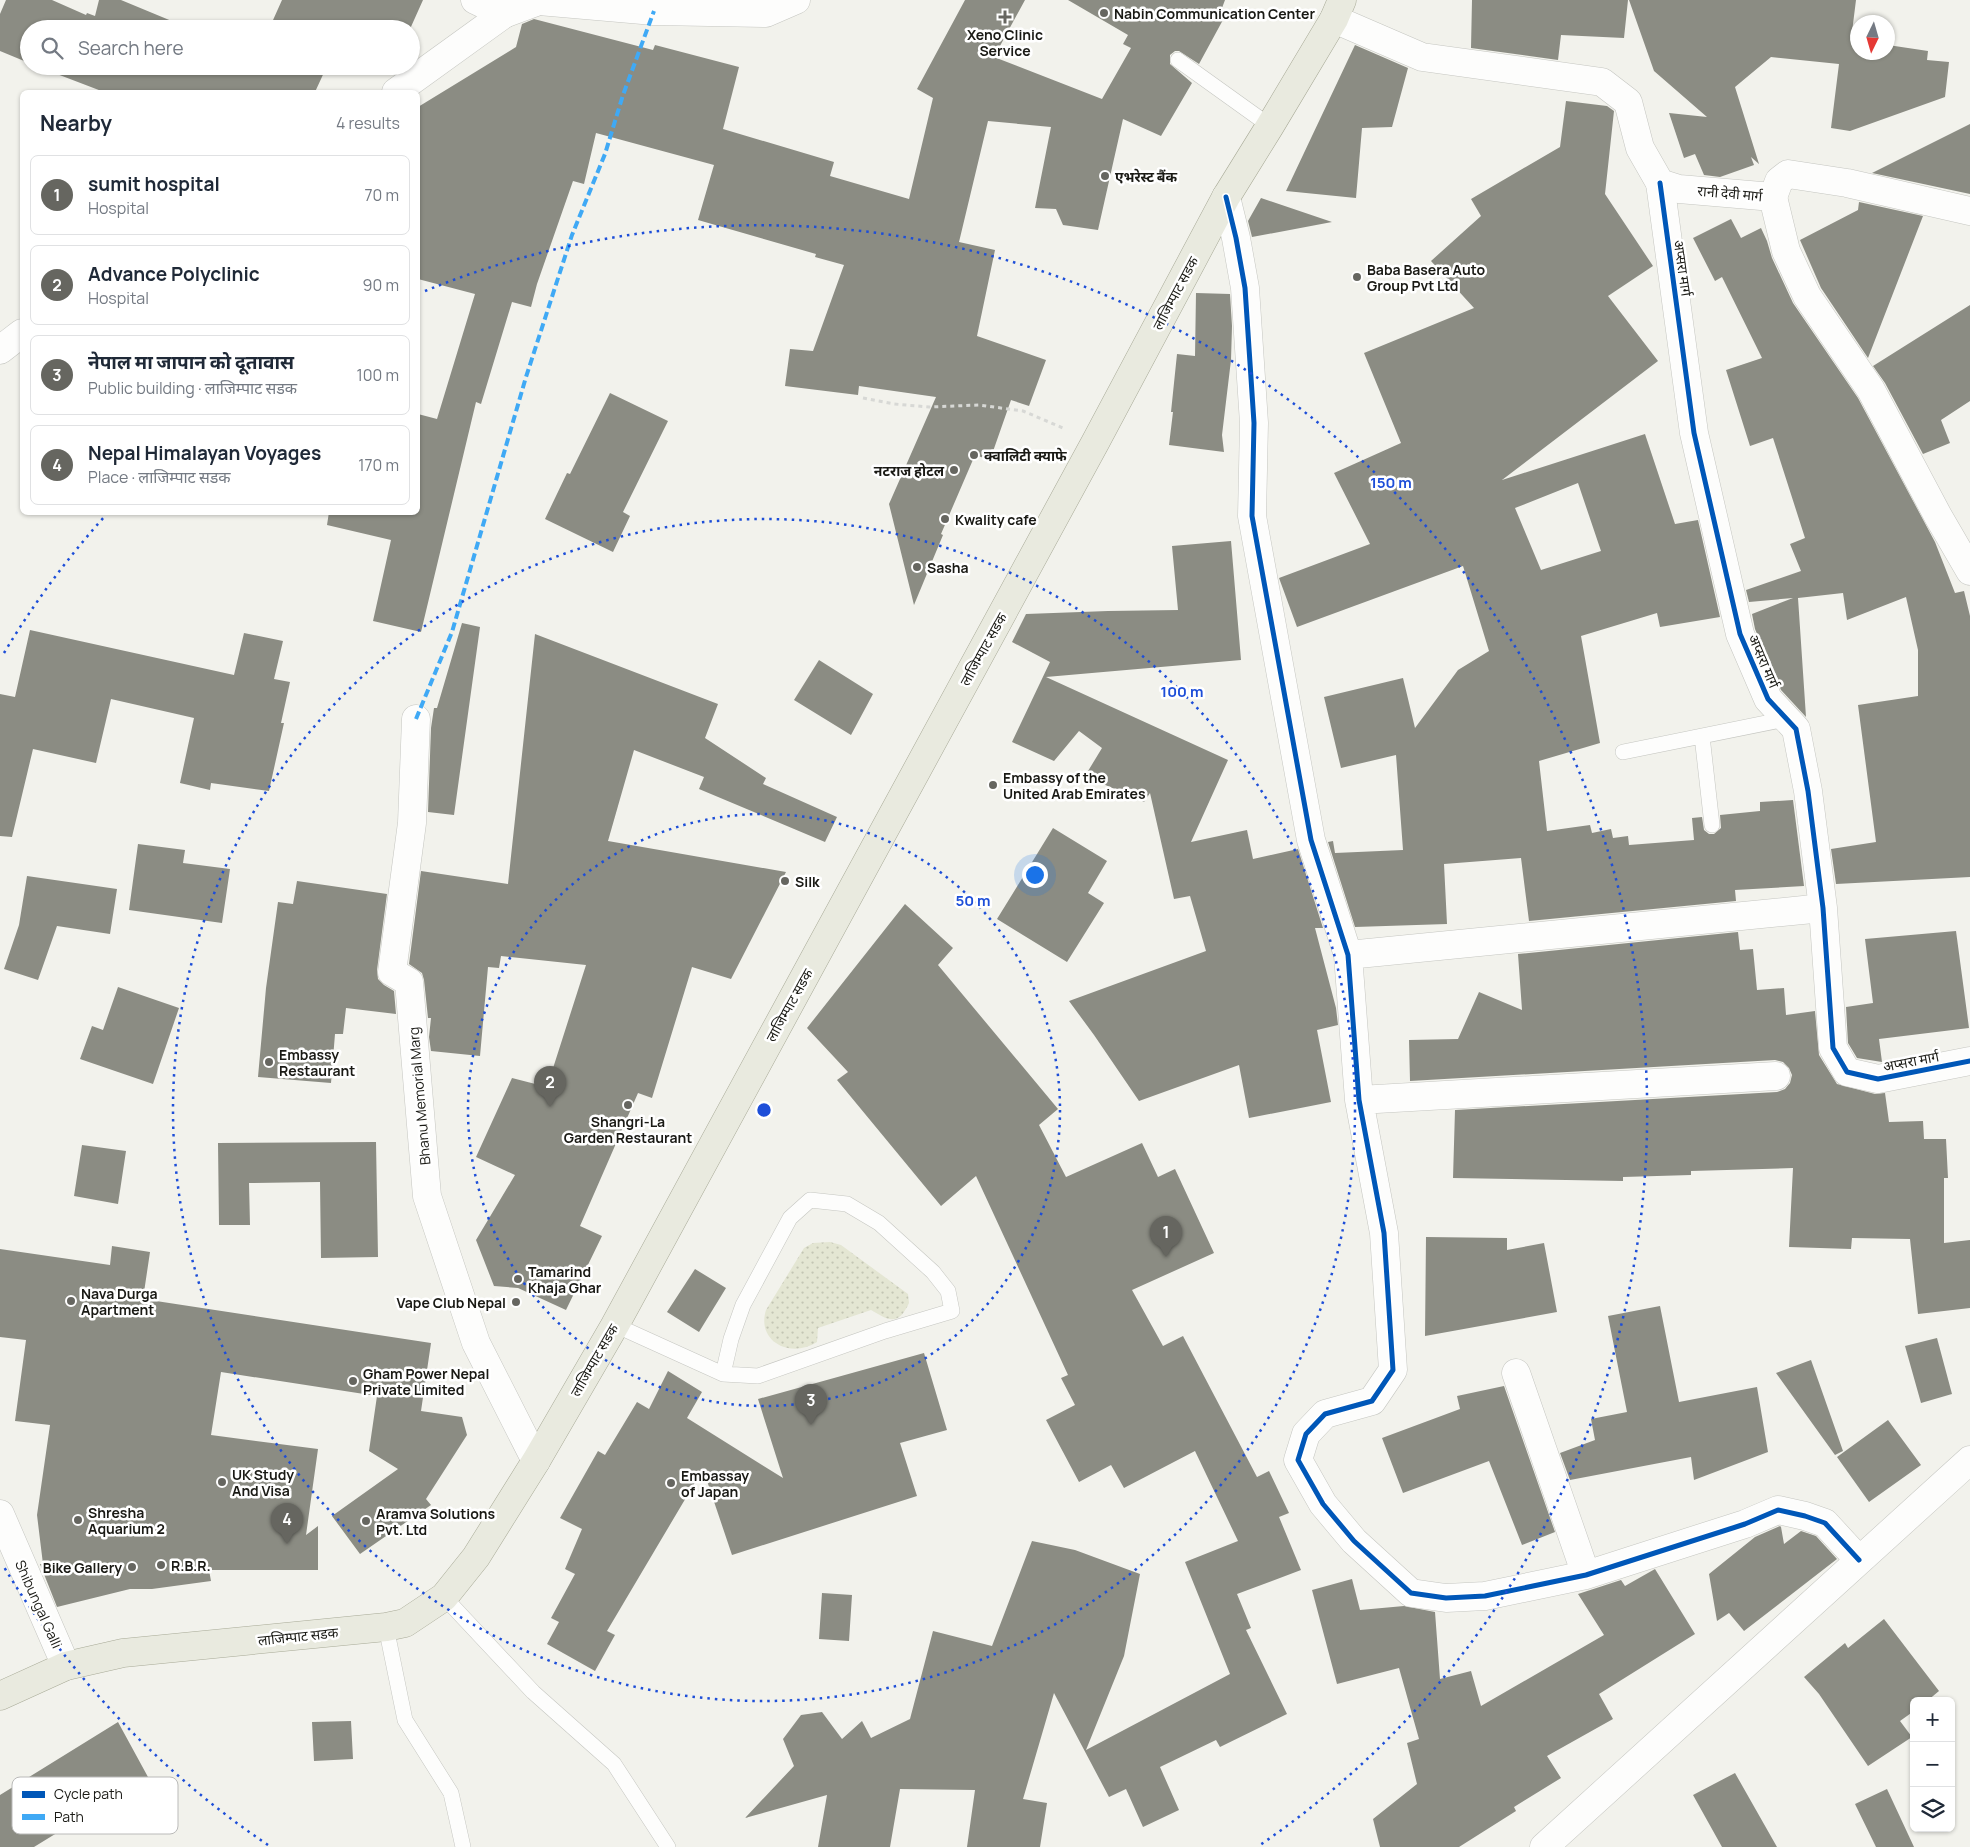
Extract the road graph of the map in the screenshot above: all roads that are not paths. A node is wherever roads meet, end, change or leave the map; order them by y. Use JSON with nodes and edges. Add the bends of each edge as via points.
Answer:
{"nodes":[{"id":1,"x":475,"y":0,"type":"edge"},
{"id":2,"x":796,"y":0,"type":"edge"},
{"id":3,"x":1338,"y":9,"type":"edge"},
{"id":4,"x":504,"y":14,"type":"junction"},
{"id":5,"x":1178,"y":60,"type":"dead end"},
{"id":6,"x":420,"y":75,"type":"edge"},
{"id":7,"x":420,"y":75,"type":"edge"},
{"id":8,"x":399,"y":90,"type":"edge"},
{"id":9,"x":1270,"y":126,"type":"junction"},
{"id":10,"x":1660,"y":183,"type":"junction"},
{"id":11,"x":1226,"y":197,"type":"junction"},
{"id":12,"x":1773,"y":197,"type":"junction"},
{"id":13,"x":1970,"y":211,"type":"edge"},
{"id":14,"x":20,"y":335,"type":"edge"},
{"id":15,"x":0,"y":350,"type":"edge"},
{"id":16,"x":1970,"y":571,"type":"edge"},
{"id":17,"x":416,"y":719,"type":"dead end"},
{"id":18,"x":1786,"y":719,"type":"junction"},
{"id":19,"x":1702,"y":736,"type":"junction"},
{"id":20,"x":1622,"y":752,"type":"dead end"},
{"id":21,"x":1712,"y":825,"type":"dead end"},
{"id":22,"x":1823,"y":908,"type":"junction"},
{"id":23,"x":1348,"y":955,"type":"junction"},
{"id":24,"x":1970,"y":1061,"type":"edge"},
{"id":25,"x":1776,"y":1076,"type":"dead end"},
{"id":26,"x":1359,"y":1100,"type":"junction"},
{"id":27,"x":615,"y":1325,"type":"junction"},
{"id":28,"x":1516,"y":1373,"type":"dead end"},
{"id":29,"x":724,"y":1374,"type":"junction"},
{"id":30,"x":1970,"y":1460,"type":"edge"},
{"id":31,"x":536,"y":1461,"type":"junction"},
{"id":32,"x":0,"y":1514,"type":"edge"},
{"id":33,"x":1859,"y":1560,"type":"junction"},
{"id":34,"x":1586,"y":1575,"type":"junction"},
{"id":35,"x":444,"y":1597,"type":"junction"},
{"id":36,"x":386,"y":1627,"type":"junction"},
{"id":37,"x":66,"y":1666,"type":"junction"},
{"id":38,"x":0,"y":1696,"type":"edge"},
{"id":39,"x":463,"y":1847,"type":"edge"},
{"id":40,"x":668,"y":1847,"type":"edge"},
{"id":41,"x":1544,"y":1847,"type":"edge"}],
"edges":[{"from":1,"to":4,"type":"street"},
{"from":2,"to":4,"type":"street","via":[[766,13],[654,11],[539,1]]},
{"from":3,"to":9,"type":"main road","name":"लाजिम्पाट सडक"},
{"from":3,"to":10,"type":"street","via":[[1422,57],[1602,82],[1628,102],[1640,148]]},
{"from":4,"to":7,"type":"street"},
{"from":5,"to":9,"type":"lane"},
{"from":6,"to":8,"type":"street"},
{"from":9,"to":11,"type":"main road","name":"लाजिम्पाट सडक"},
{"from":10,"to":12,"type":"street","name":"रानी देवी मार्ग","via":[[1680,189]]},
{"from":10,"to":18,"type":"street","name":"अप्सरा मार्ग","via":[[1694,433],[1740,634],[1768,699]]},
{"from":11,"to":23,"type":"street","via":[[1245,288],[1254,423],[1252,516],[1310,840]]},
{"from":11,"to":27,"type":"main road","name":"लाजिम्पाट सडक"},
{"from":12,"to":13,"type":"street","via":[[1779,181],[1788,174],[1847,183]]},
{"from":12,"to":16,"type":"street","name":"रानी देवी मार्ग","via":[[1786,251],[1807,296],[1871,390]]},
{"from":14,"to":15,"type":"street"},
{"from":17,"to":31,"type":"street","name":"Bhanu Memorial Marg","via":[[412,824],[392,972],[409,982],[427,1196],[476,1343]]},
{"from":18,"to":19,"type":"lane"},
{"from":18,"to":22,"type":"street","name":"अप्सरा मार्ग","via":[[1796,729],[1808,791]]},
{"from":19,"to":20,"type":"lane"},
{"from":19,"to":21,"type":"lane"},
{"from":22,"to":23,"type":"street"},
{"from":22,"to":24,"type":"street","name":"अप्सरा मार्ग","via":[[1832,1048],[1847,1072],[1878,1079]]},
{"from":23,"to":26,"type":"street"},
{"from":25,"to":26,"type":"street"},
{"from":26,"to":34,"type":"street","via":[[1384,1234],[1393,1370],[1372,1401],[1325,1414],[1306,1434],[1298,1460],[1323,1504],[1354,1541],[1411,1593],[1446,1598],[1485,1596]]},
{"from":27,"to":29,"type":"lane"},
{"from":27,"to":31,"type":"main road","name":"लाजिम्पाट सडक"},
{"from":28,"to":34,"type":"street"},
{"from":29,"to":29,"type":"lane","via":[[743,1305],[790,1218],[810,1200],[847,1204],[880,1224],[933,1272],[948,1291],[952,1311],[885,1330],[758,1376]]},
{"from":30,"to":33,"type":"street"},
{"from":31,"to":35,"type":"main road","name":"लाजिम्पाट सडक","via":[[476,1557]]},
{"from":32,"to":37,"type":"street","name":"Shibungal Galli"},
{"from":33,"to":34,"type":"street","via":[[1825,1523],[1778,1510],[1745,1524]]},
{"from":33,"to":41,"type":"street"},
{"from":35,"to":36,"type":"main road","name":"लाजिम्पाट सडक","via":[[405,1623]]},
{"from":35,"to":40,"type":"lane","via":[[533,1692],[614,1764]]},
{"from":36,"to":37,"type":"main road","name":"लाजिम्पाट सडक","via":[[123,1653]]},
{"from":36,"to":39,"type":"lane","via":[[405,1720],[451,1792]]},
{"from":37,"to":38,"type":"main road","name":"लाजिम्पाट सडक"}]}
